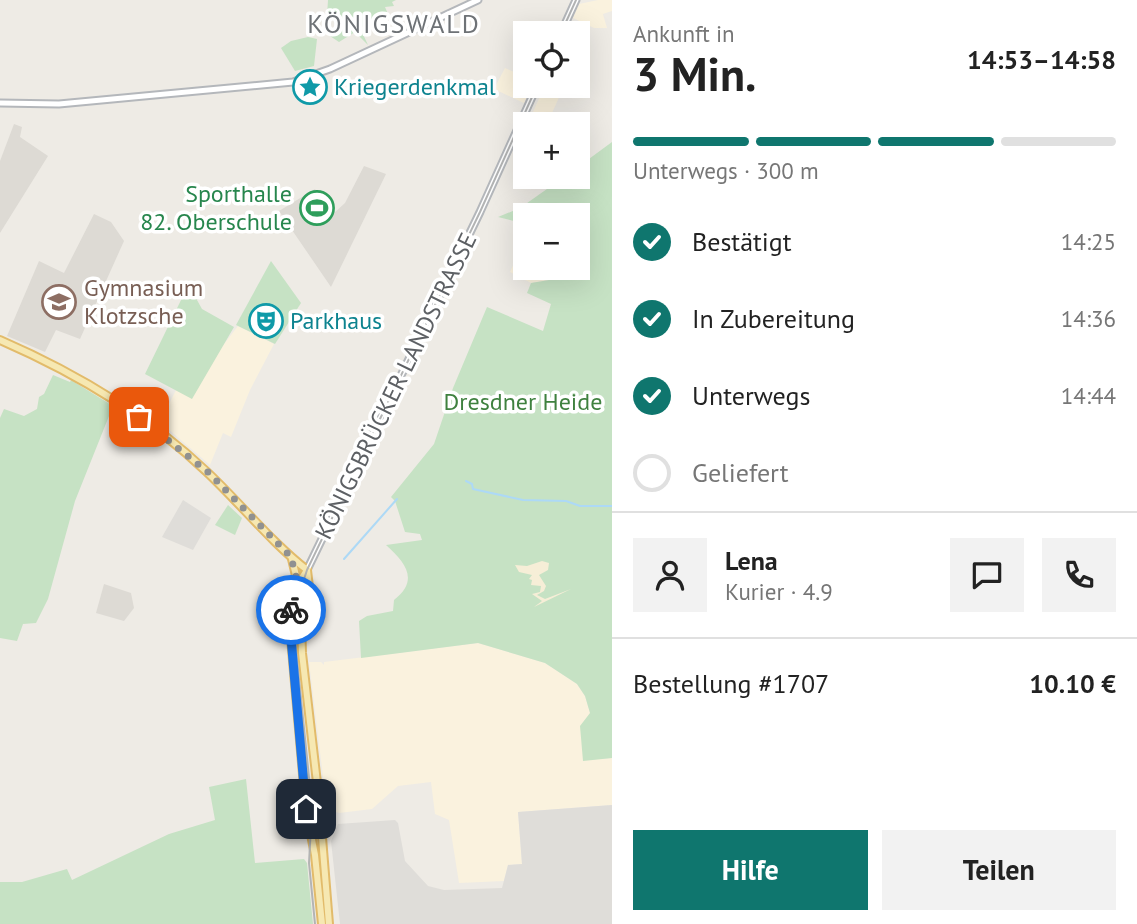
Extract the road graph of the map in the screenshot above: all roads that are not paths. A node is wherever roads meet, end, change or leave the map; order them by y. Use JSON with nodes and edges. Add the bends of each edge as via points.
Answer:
{"nodes":[{"id":1,"x":478,"y":0,"type":"edge"},
{"id":2,"x":576,"y":0,"type":"edge"},
{"id":3,"x":566,"y":21,"type":"edge"},
{"id":4,"x":532,"y":98,"type":"edge"},
{"id":5,"x":0,"y":103,"type":"edge"},
{"id":6,"x":0,"y":340,"type":"edge"},
{"id":7,"x":291,"y":557,"type":"junction"},
{"id":8,"x":307,"y":570,"type":"junction"},
{"id":9,"x":298,"y":584,"type":"junction"},
{"id":10,"x":322,"y":924,"type":"edge"},
{"id":11,"x":329,"y":924,"type":"edge"}],
"edges":[{"from":1,"to":5,"type":"main road","via":[[293,82],[59,104]]},
{"from":2,"to":3,"type":"main road"},
{"from":4,"to":8,"type":"main road","name":"KÖNIGSBRÜCKER LANDSTRASSE"},
{"from":6,"to":7,"type":"main road","via":[[91,384],[156,429],[209,473]]},
{"from":7,"to":8,"type":"main road"},
{"from":7,"to":9,"type":"main road"},
{"from":8,"to":9,"type":"main road"},
{"from":8,"to":11,"type":"main road","name":"KÖNIGSBRÜCKER LANDSTRASSE","via":[[309,587],[301,629]]},
{"from":9,"to":10,"type":"main road","via":[[291,638]]}]}
